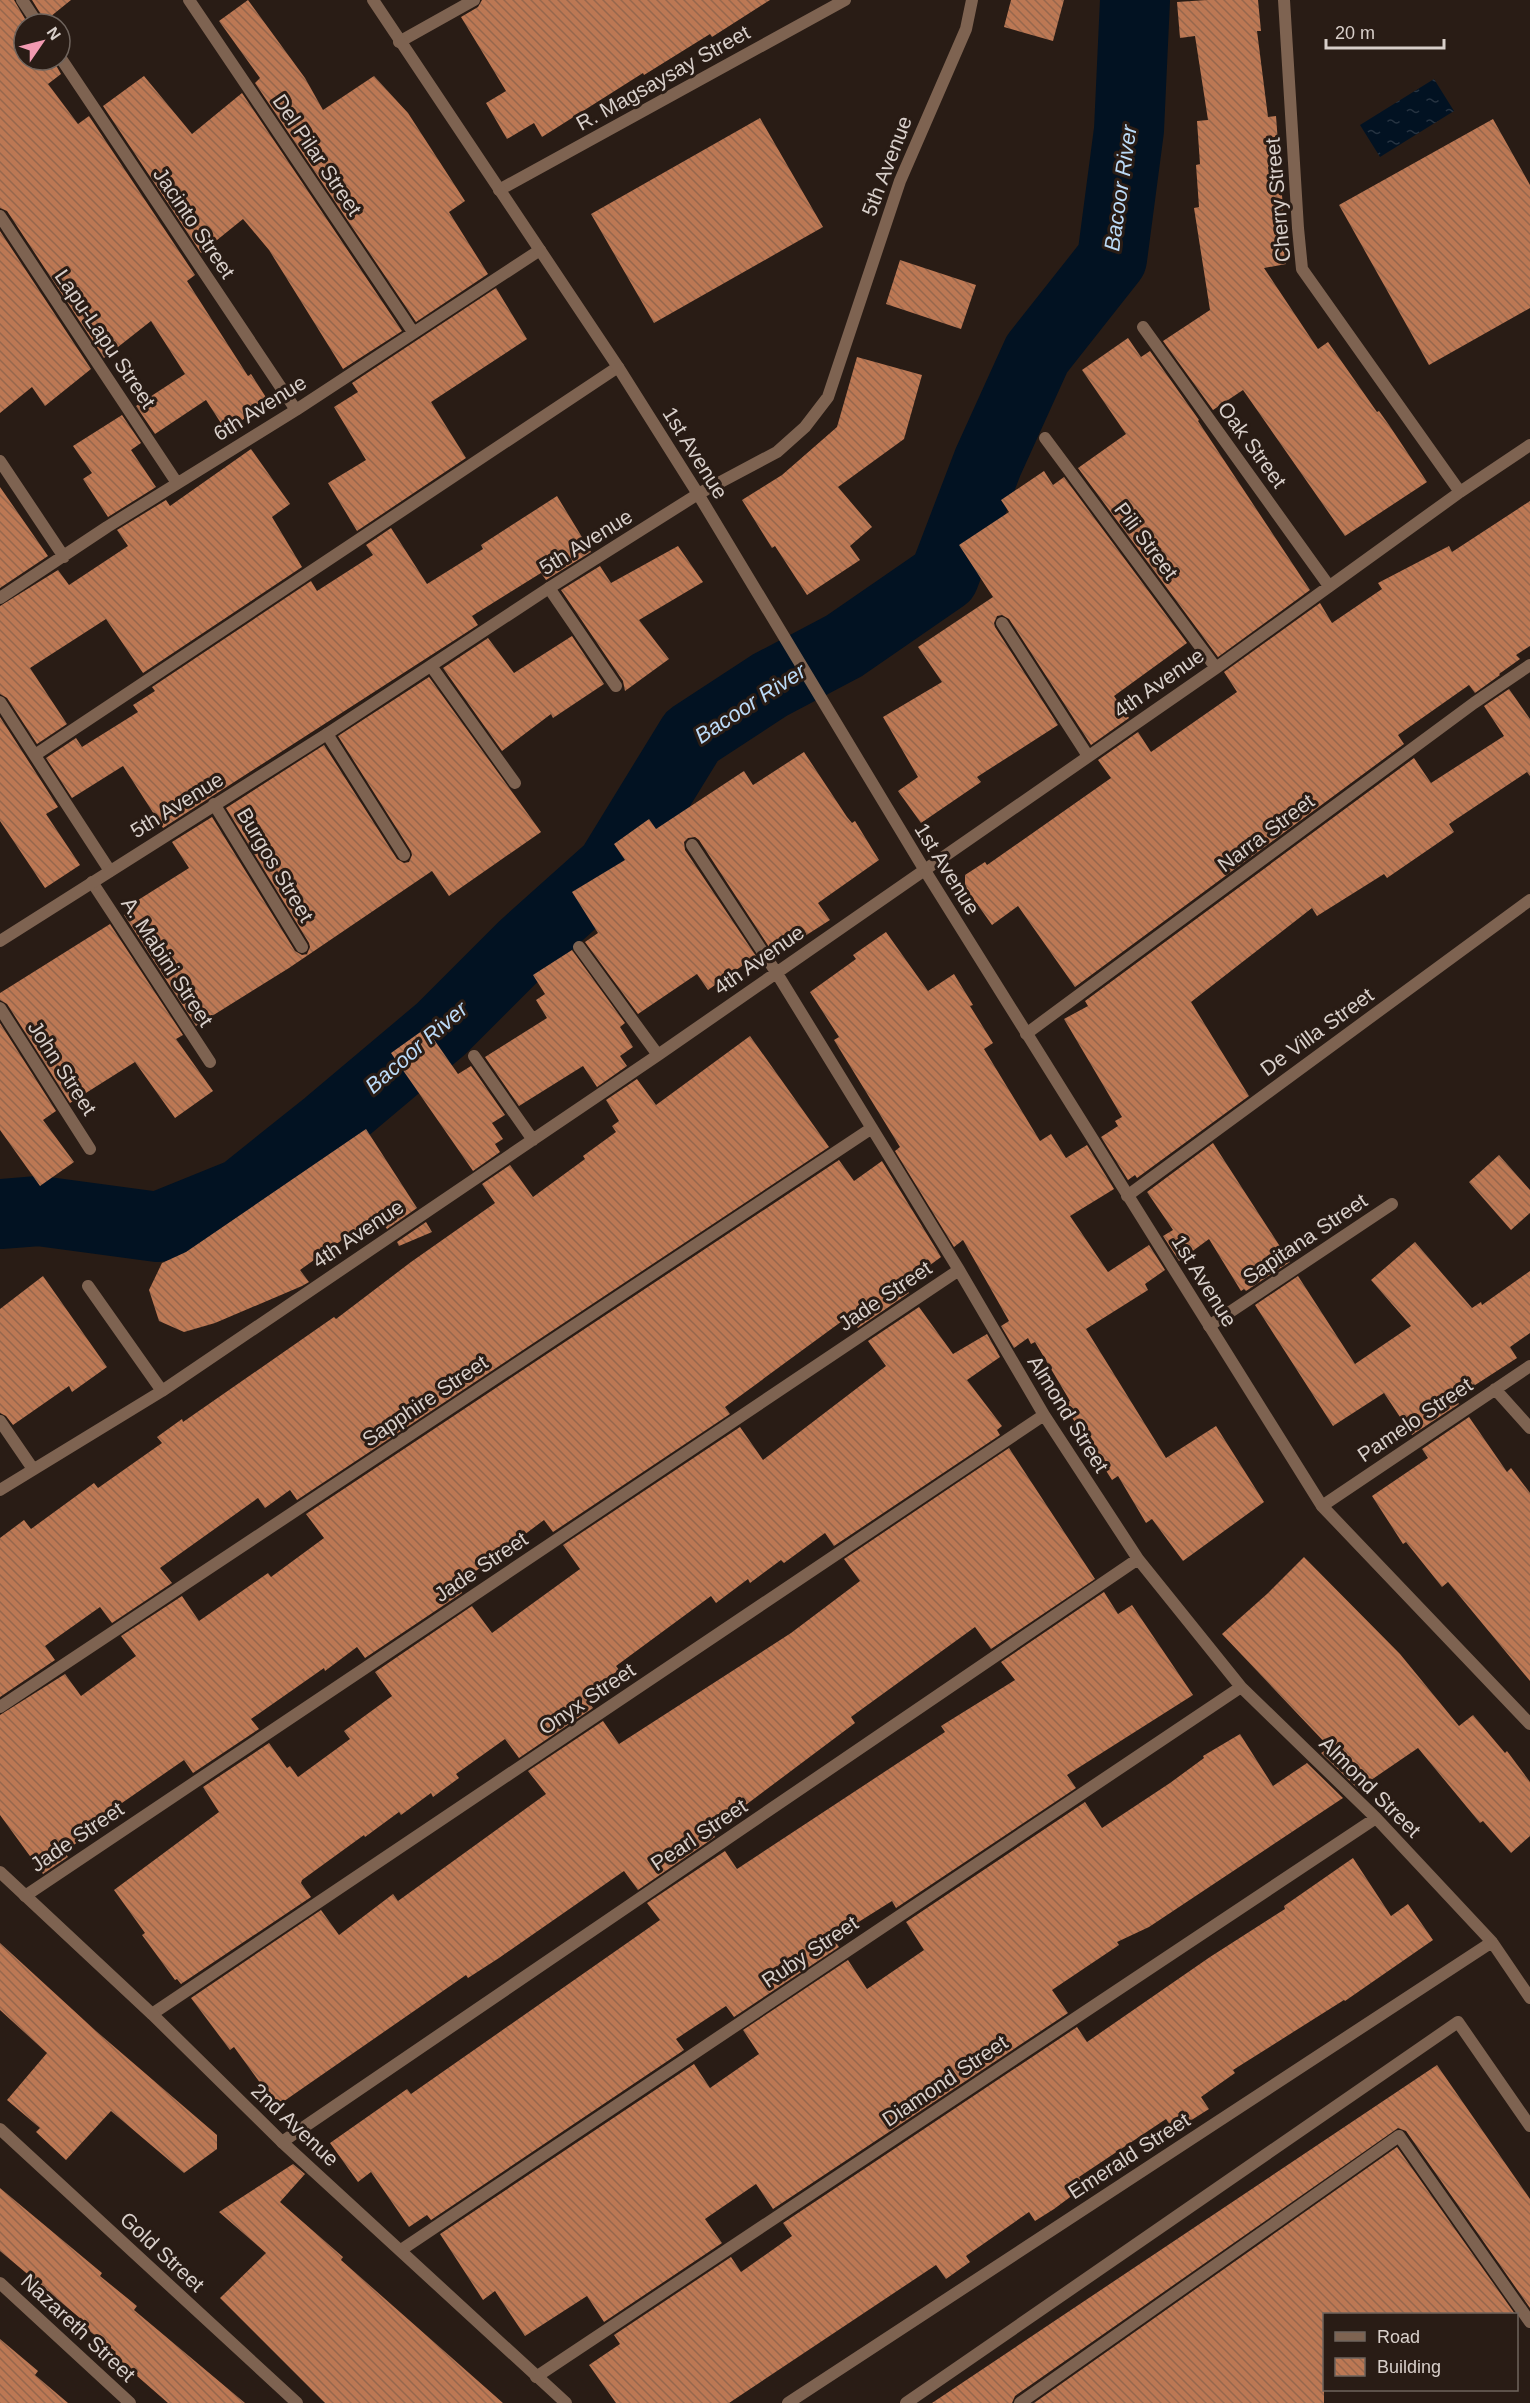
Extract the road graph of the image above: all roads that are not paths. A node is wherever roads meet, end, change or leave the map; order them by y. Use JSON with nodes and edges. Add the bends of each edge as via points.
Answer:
{"nodes":[{"id":1,"x":189,"y":0,"type":"edge"},
{"id":2,"x":373,"y":0,"type":"edge"},
{"id":3,"x":474,"y":0,"type":"edge"},
{"id":4,"x":845,"y":0,"type":"edge"},
{"id":5,"x":972,"y":0,"type":"edge"},
{"id":6,"x":1284,"y":0,"type":"edge"},
{"id":7,"x":399,"y":42,"type":"junction"},
{"id":8,"x":70,"y":72,"type":"edge"},
{"id":9,"x":499,"y":190,"type":"junction"},
{"id":10,"x":0,"y":216,"type":"edge"},
{"id":11,"x":540,"y":250,"type":"junction"},
{"id":12,"x":1143,"y":327,"type":"dead end"},
{"id":13,"x":413,"y":332,"type":"junction"},
{"id":14,"x":618,"y":367,"type":"junction"},
{"id":15,"x":296,"y":410,"type":"junction"},
{"id":16,"x":1045,"y":438,"type":"dead end"},
{"id":17,"x":1530,"y":445,"type":"edge"},
{"id":18,"x":0,"y":461,"type":"edge"},
{"id":19,"x":177,"y":483,"type":"junction"},
{"id":20,"x":1460,"y":492,"type":"junction"},
{"id":21,"x":698,"y":494,"type":"junction"},
{"id":22,"x":64,"y":557,"type":"junction"},
{"id":23,"x":1329,"y":586,"type":"junction"},
{"id":24,"x":549,"y":588,"type":"junction"},
{"id":25,"x":0,"y":597,"type":"edge"},
{"id":26,"x":1002,"y":623,"type":"dead end"},
{"id":27,"x":1530,"y":665,"type":"edge"},
{"id":28,"x":431,"y":666,"type":"junction"},
{"id":29,"x":1216,"y":668,"type":"junction"},
{"id":30,"x":616,"y":686,"type":"dead end"},
{"id":31,"x":0,"y":702,"type":"edge"},
{"id":32,"x":327,"y":734,"type":"junction"},
{"id":33,"x":35,"y":755,"type":"junction"},
{"id":34,"x":1088,"y":756,"type":"junction"},
{"id":35,"x":515,"y":783,"type":"dead end"},
{"id":36,"x":214,"y":804,"type":"junction"},
{"id":37,"x":692,"y":845,"type":"dead end"},
{"id":38,"x":404,"y":855,"type":"dead end"},
{"id":39,"x":924,"y":869,"type":"junction"},
{"id":40,"x":110,"y":871,"type":"junction"},
{"id":41,"x":92,"y":882,"type":"junction"},
{"id":42,"x":1530,"y":900,"type":"edge"},
{"id":43,"x":0,"y":941,"type":"edge"},
{"id":44,"x":302,"y":947,"type":"dead end"},
{"id":45,"x":579,"y":947,"type":"dead end"},
{"id":46,"x":776,"y":972,"type":"junction"},
{"id":47,"x":0,"y":1008,"type":"edge"},
{"id":48,"x":1026,"y":1034,"type":"junction"},
{"id":49,"x":658,"y":1055,"type":"junction"},
{"id":50,"x":474,"y":1056,"type":"dead end"},
{"id":51,"x":210,"y":1062,"type":"dead end"},
{"id":52,"x":872,"y":1128,"type":"junction"},
{"id":53,"x":533,"y":1140,"type":"junction"},
{"id":54,"x":90,"y":1149,"type":"dead end"},
{"id":55,"x":1127,"y":1196,"type":"junction"},
{"id":56,"x":1392,"y":1204,"type":"dead end"},
{"id":57,"x":959,"y":1270,"type":"junction"},
{"id":58,"x":88,"y":1286,"type":"dead end"},
{"id":59,"x":1209,"y":1326,"type":"junction"},
{"id":60,"x":1530,"y":1366,"type":"edge"},
{"id":61,"x":1495,"y":1389,"type":"junction"},
{"id":62,"x":162,"y":1391,"type":"junction"},
{"id":63,"x":1044,"y":1415,"type":"junction"},
{"id":64,"x":0,"y":1421,"type":"edge"},
{"id":65,"x":1530,"y":1428,"type":"edge"},
{"id":66,"x":33,"y":1469,"type":"junction"},
{"id":67,"x":0,"y":1490,"type":"edge"},
{"id":68,"x":1322,"y":1506,"type":"junction"},
{"id":69,"x":1138,"y":1559,"type":"junction"},
{"id":70,"x":1241,"y":1687,"type":"junction"},
{"id":71,"x":0,"y":1707,"type":"edge"},
{"id":72,"x":1530,"y":1724,"type":"edge"},
{"id":73,"x":1376,"y":1818,"type":"junction"},
{"id":74,"x":0,"y":1872,"type":"edge"},
{"id":75,"x":25,"y":1896,"type":"junction"},
{"id":76,"x":1492,"y":1942,"type":"junction"},
{"id":77,"x":1530,"y":1998,"type":"edge"},
{"id":78,"x":152,"y":2014,"type":"junction"},
{"id":79,"x":1530,"y":2126,"type":"edge"},
{"id":80,"x":0,"y":2129,"type":"edge"},
{"id":81,"x":282,"y":2142,"type":"junction"},
{"id":82,"x":401,"y":2250,"type":"junction"},
{"id":83,"x":0,"y":2283,"type":"edge"},
{"id":84,"x":1530,"y":2322,"type":"edge"},
{"id":85,"x":536,"y":2376,"type":"junction"},
{"id":86,"x":130,"y":2403,"type":"edge"},
{"id":87,"x":297,"y":2403,"type":"edge"},
{"id":88,"x":566,"y":2403,"type":"edge"},
{"id":89,"x":788,"y":2403,"type":"edge"},
{"id":90,"x":906,"y":2403,"type":"edge"},
{"id":91,"x":1020,"y":2403,"type":"edge"}],
"edges":[{"from":1,"to":13,"type":"street","name":"Del Pilar Street"},
{"from":2,"to":7,"type":"street","name":"1st Avenue"},
{"from":3,"to":7,"type":"street"},
{"from":4,"to":9,"type":"street","name":"R. Magsaysay Street"},
{"from":5,"to":21,"type":"street","name":"5th Avenue","via":[[966,29],[900,181],[828,397],[805,427],[777,452]]},
{"from":6,"to":20,"type":"street","name":"Cherry Street","via":[[1302,268]]},
{"from":7,"to":9,"type":"street","name":"1st Avenue"},
{"from":8,"to":15,"type":"street","name":"Jacinto Street"},
{"from":9,"to":11,"type":"street","name":"1st Avenue"},
{"from":10,"to":19,"type":"street","name":"Lapu-Lapu Street"},
{"from":11,"to":13,"type":"street","name":"6th Avenue"},
{"from":11,"to":14,"type":"street","name":"1st Avenue"},
{"from":12,"to":23,"type":"street","name":"Oak Street"},
{"from":13,"to":15,"type":"street","name":"6th Avenue"},
{"from":14,"to":21,"type":"street","name":"1st Avenue"},
{"from":14,"to":33,"type":"street"},
{"from":15,"to":19,"type":"street","name":"6th Avenue"},
{"from":16,"to":29,"type":"street","name":"Pili Street"},
{"from":17,"to":20,"type":"street","name":"4th Avenue"},
{"from":18,"to":22,"type":"street"},
{"from":19,"to":22,"type":"street","name":"6th Avenue"},
{"from":20,"to":23,"type":"street","name":"4th Avenue"},
{"from":21,"to":24,"type":"street","name":"5th Avenue"},
{"from":21,"to":39,"type":"street","name":"1st Avenue"},
{"from":22,"to":25,"type":"street","name":"6th Avenue"},
{"from":23,"to":29,"type":"street","name":"4th Avenue"},
{"from":24,"to":28,"type":"street","name":"5th Avenue"},
{"from":24,"to":30,"type":"street"},
{"from":26,"to":34,"type":"street"},
{"from":27,"to":48,"type":"street","name":"Narra Street"},
{"from":28,"to":32,"type":"street","name":"5th Avenue"},
{"from":28,"to":35,"type":"street"},
{"from":29,"to":34,"type":"street","name":"4th Avenue"},
{"from":31,"to":33,"type":"street"},
{"from":32,"to":36,"type":"street","name":"5th Avenue"},
{"from":32,"to":38,"type":"street"},
{"from":33,"to":40,"type":"street"},
{"from":34,"to":39,"type":"street","name":"4th Avenue"},
{"from":36,"to":40,"type":"street","name":"5th Avenue"},
{"from":36,"to":44,"type":"street","name":"Burgos Street"},
{"from":37,"to":46,"type":"street","name":"Almond Street"},
{"from":39,"to":46,"type":"street","name":"4th Avenue"},
{"from":39,"to":48,"type":"street","name":"1st Avenue"},
{"from":40,"to":41,"type":"street","name":"5th Avenue"},
{"from":41,"to":43,"type":"street","name":"5th Avenue"},
{"from":41,"to":51,"type":"street","name":"A. Mabini Street"},
{"from":42,"to":55,"type":"street","name":"De Villa Street"},
{"from":45,"to":49,"type":"street"},
{"from":46,"to":49,"type":"street","name":"4th Avenue"},
{"from":46,"to":52,"type":"street","name":"Almond Street"},
{"from":47,"to":54,"type":"street","name":"John Street"},
{"from":48,"to":55,"type":"street","name":"1st Avenue"},
{"from":49,"to":53,"type":"street","name":"4th Avenue"},
{"from":50,"to":53,"type":"street"},
{"from":52,"to":57,"type":"street","name":"Almond Street"},
{"from":52,"to":71,"type":"street","name":"Sapphire Street"},
{"from":53,"to":62,"type":"street","name":"4th Avenue"},
{"from":55,"to":59,"type":"street","name":"1st Avenue"},
{"from":56,"to":59,"type":"street","name":"Sapitana Street"},
{"from":57,"to":63,"type":"street","name":"Almond Street"},
{"from":57,"to":75,"type":"street","name":"Jade Street"},
{"from":58,"to":62,"type":"street"},
{"from":59,"to":68,"type":"street","name":"1st Avenue"},
{"from":60,"to":61,"type":"street","name":"Pamelo Street"},
{"from":61,"to":65,"type":"street"},
{"from":61,"to":68,"type":"street","name":"Pamelo Street"},
{"from":62,"to":66,"type":"street","name":"4th Avenue"},
{"from":63,"to":69,"type":"street","name":"Almond Street"},
{"from":63,"to":78,"type":"street","name":"Onyx Street"},
{"from":64,"to":66,"type":"street"},
{"from":66,"to":67,"type":"street","name":"4th Avenue"},
{"from":68,"to":72,"type":"street","name":"1st Avenue"},
{"from":69,"to":70,"type":"street","name":"Almond Street"},
{"from":69,"to":81,"type":"street","name":"Pearl Street"},
{"from":70,"to":73,"type":"street","name":"Almond Street"},
{"from":70,"to":82,"type":"street","name":"Ruby Street"},
{"from":73,"to":76,"type":"street","name":"Almond Street"},
{"from":73,"to":85,"type":"street","name":"Diamond Street"},
{"from":74,"to":75,"type":"street","name":"2nd Avenue"},
{"from":75,"to":78,"type":"street","name":"2nd Avenue"},
{"from":76,"to":77,"type":"street","name":"Almond Street"},
{"from":76,"to":89,"type":"street","name":"Emerald Street"},
{"from":78,"to":81,"type":"street","name":"2nd Avenue"},
{"from":79,"to":90,"type":"street","via":[[1458,2022]]},
{"from":80,"to":87,"type":"street","name":"Gold Street"},
{"from":81,"to":82,"type":"street","name":"2nd Avenue"},
{"from":82,"to":85,"type":"street","name":"2nd Avenue"},
{"from":83,"to":86,"type":"street","name":"Nazareth Street"},
{"from":84,"to":91,"type":"street","via":[[1399,2136]]},
{"from":85,"to":88,"type":"street","name":"2nd Avenue"}]}
